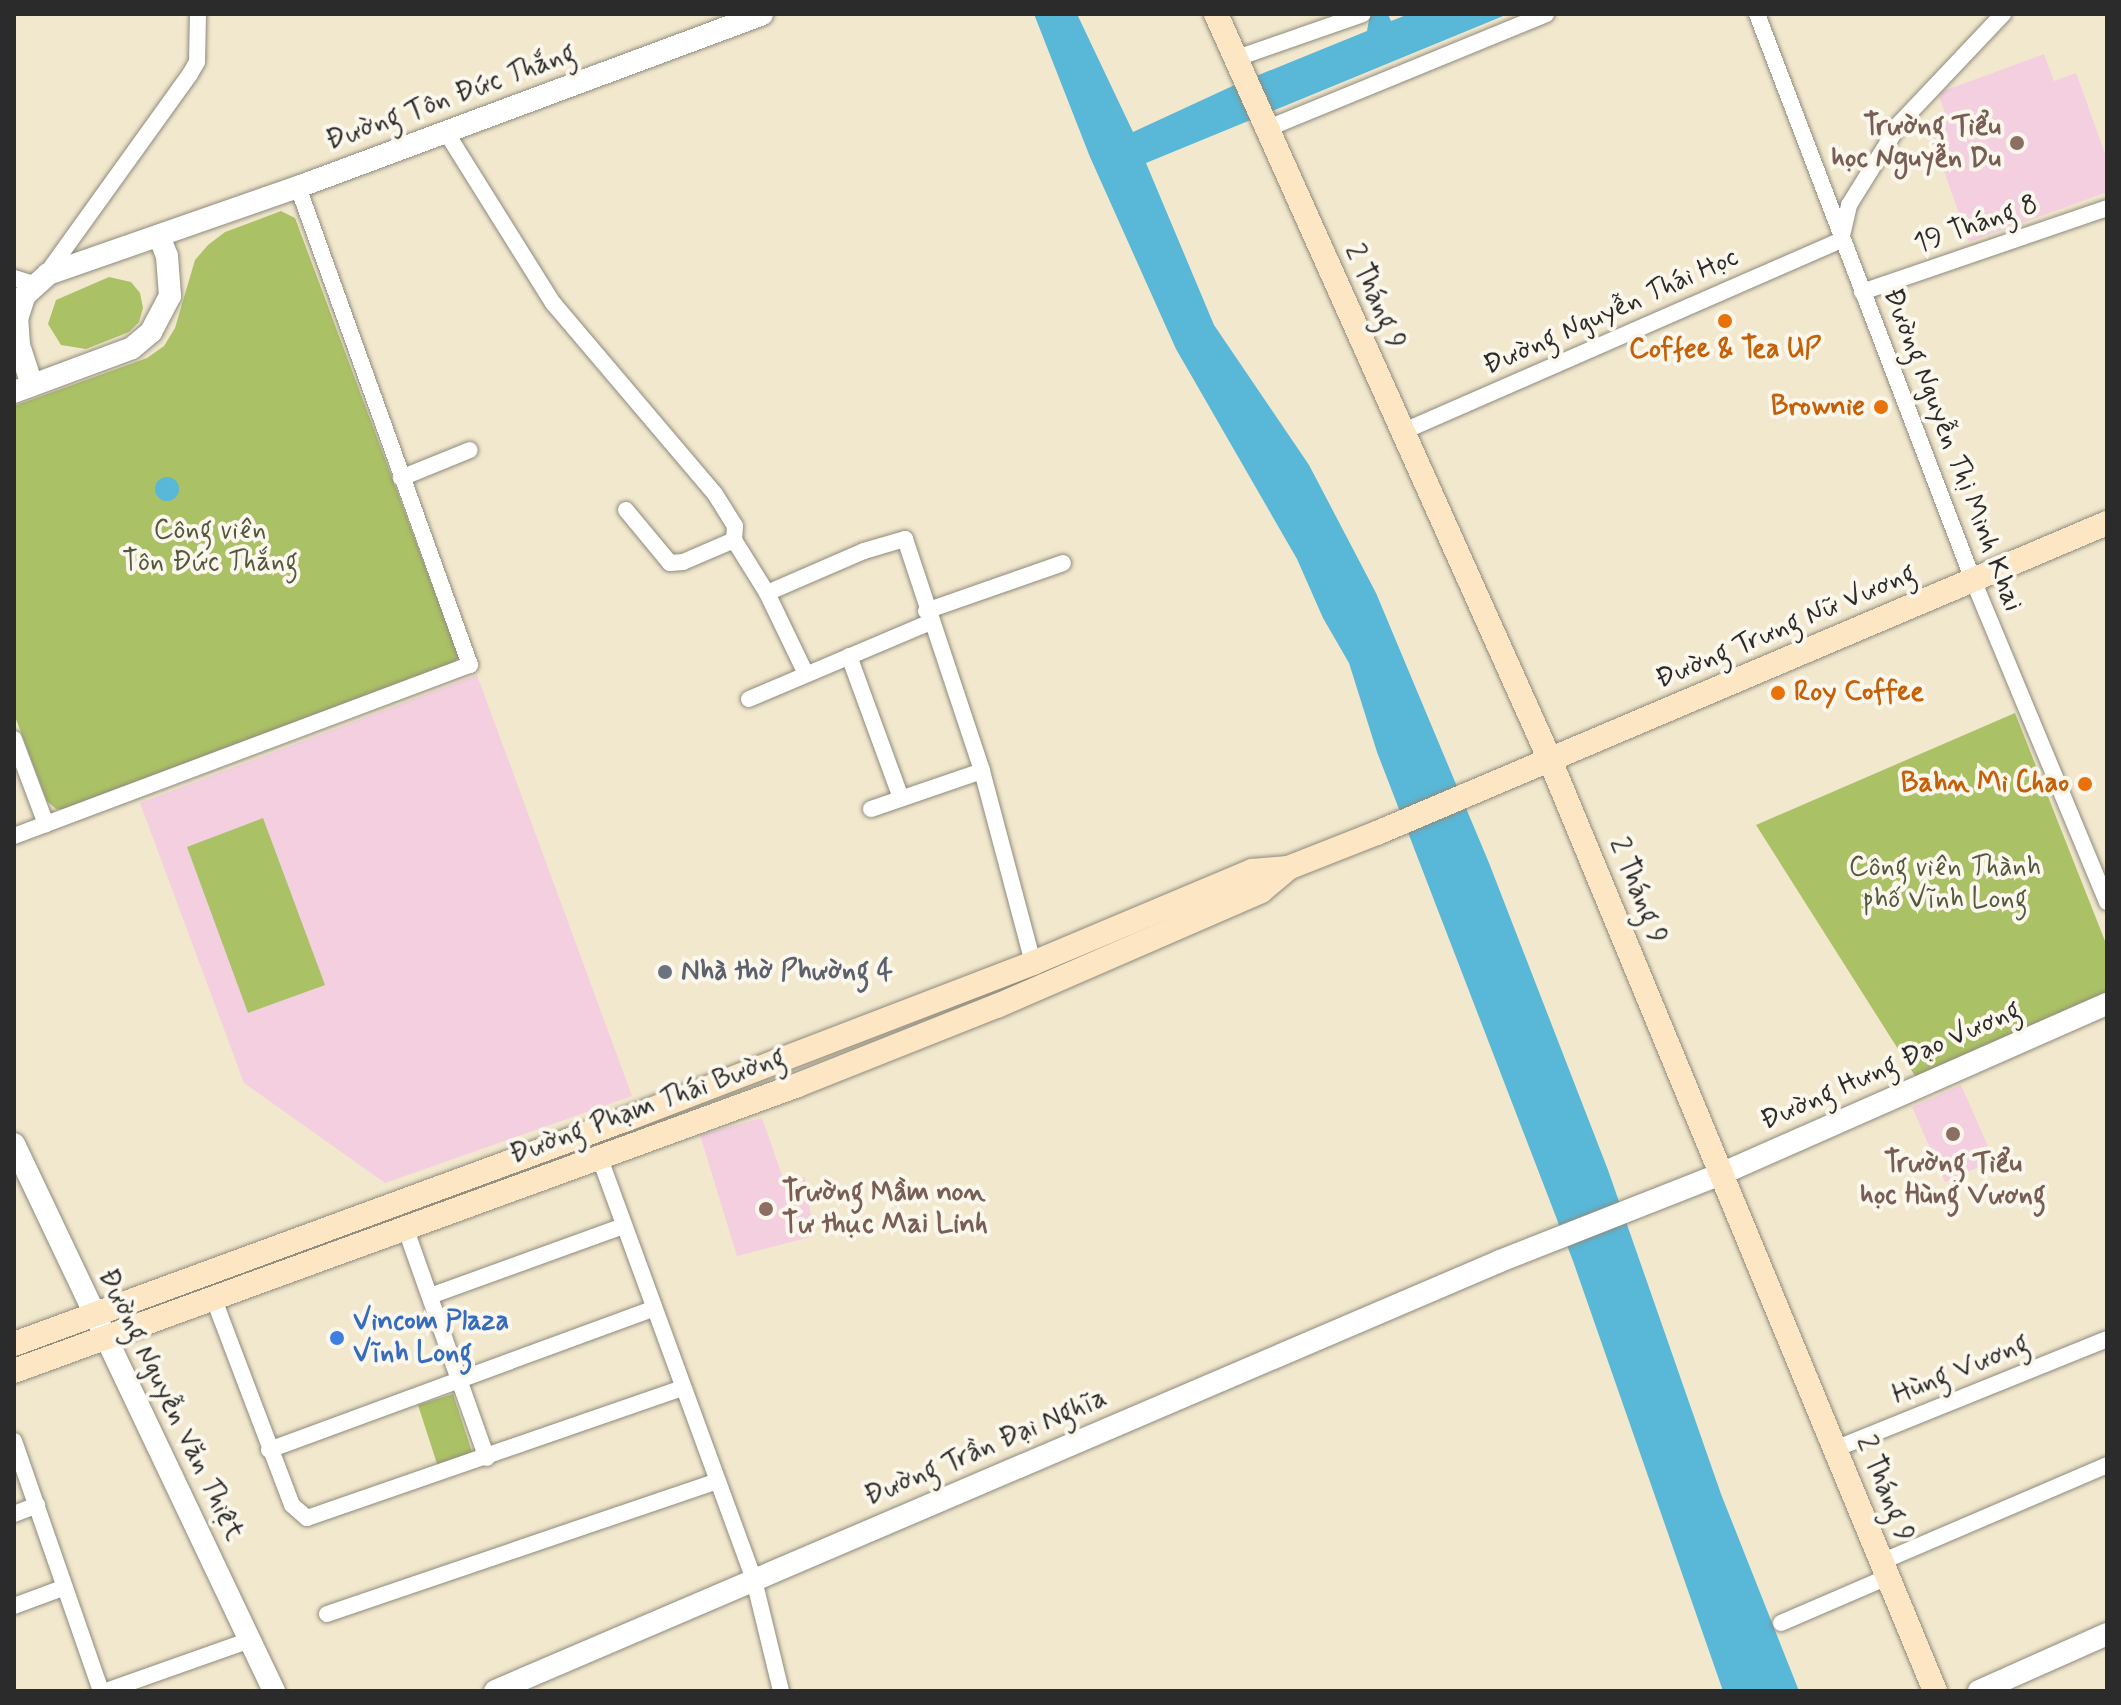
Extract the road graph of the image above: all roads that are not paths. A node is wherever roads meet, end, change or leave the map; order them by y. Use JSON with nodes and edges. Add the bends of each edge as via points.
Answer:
{"nodes":[{"id":1,"x":198,"y":14,"type":"edge"},
{"id":2,"x":762,"y":14,"type":"edge"},
{"id":3,"x":1216,"y":14,"type":"edge"},
{"id":4,"x":1363,"y":14,"type":"edge"},
{"id":5,"x":1546,"y":14,"type":"edge"},
{"id":6,"x":1757,"y":14,"type":"edge"},
{"id":7,"x":2003,"y":14,"type":"edge"},
{"id":8,"x":1240,"y":65,"type":"junction"},
{"id":9,"x":1264,"y":126,"type":"junction"},
{"id":10,"x":446,"y":132,"type":"junction"},
{"id":11,"x":298,"y":187,"type":"junction"},
{"id":12,"x":2107,"y":208,"type":"edge"},
{"id":13,"x":159,"y":236,"type":"junction"},
{"id":14,"x":1841,"y":240,"type":"junction"},
{"id":15,"x":31,"y":280,"type":"edge"},
{"id":16,"x":1862,"y":292,"type":"junction"},
{"id":17,"x":23,"y":388,"type":"edge"},
{"id":18,"x":1402,"y":432,"type":"junction"},
{"id":19,"x":470,"y":450,"type":"dead end"},
{"id":20,"x":401,"y":478,"type":"junction"},
{"id":21,"x":626,"y":510,"type":"dead end"},
{"id":22,"x":2107,"y":523,"type":"edge"},
{"id":23,"x":734,"y":540,"type":"junction"},
{"id":24,"x":1063,"y":563,"type":"dead end"},
{"id":25,"x":1973,"y":580,"type":"junction"},
{"id":26,"x":767,"y":593,"type":"junction"},
{"id":27,"x":928,"y":616,"type":"junction"},
{"id":28,"x":849,"y":656,"type":"junction"},
{"id":29,"x":806,"y":674,"type":"junction"},
{"id":30,"x":749,"y":699,"type":"dead end"},
{"id":31,"x":14,"y":739,"type":"edge"},
{"id":32,"x":1550,"y":760,"type":"junction"},
{"id":33,"x":982,"y":771,"type":"junction"},
{"id":34,"x":901,"y":798,"type":"junction"},
{"id":35,"x":871,"y":809,"type":"dead end"},
{"id":36,"x":46,"y":824,"type":"junction"},
{"id":37,"x":1377,"y":833,"type":"joint"},
{"id":38,"x":14,"y":836,"type":"edge"},
{"id":39,"x":1288,"y":868,"type":"junction"},
{"id":40,"x":2107,"y":902,"type":"edge"},
{"id":41,"x":1033,"y":963,"type":"junction"},
{"id":42,"x":1042,"y":987,"type":"junction"},
{"id":43,"x":2107,"y":1004,"type":"edge"},
{"id":44,"x":14,"y":1144,"type":"edge"},
{"id":45,"x":599,"y":1156,"type":"junction"},
{"id":46,"x":516,"y":1173,"type":"junction"},
{"id":47,"x":1710,"y":1178,"type":"junction"},
{"id":48,"x":623,"y":1226,"type":"junction"},
{"id":49,"x":405,"y":1227,"type":"junction"},
{"id":50,"x":1500,"y":1261,"type":"joint"},
{"id":51,"x":430,"y":1296,"type":"junction"},
{"id":52,"x":213,"y":1297,"type":"junction"},
{"id":53,"x":654,"y":1308,"type":"junction"},
{"id":54,"x":93,"y":1315,"type":"junction"},
{"id":55,"x":106,"y":1337,"type":"junction"},
{"id":56,"x":2107,"y":1339,"type":"edge"},
{"id":57,"x":14,"y":1344,"type":"edge"},
{"id":58,"x":14,"y":1371,"type":"edge"},
{"id":59,"x":460,"y":1379,"type":"junction"},
{"id":60,"x":683,"y":1388,"type":"junction"},
{"id":61,"x":14,"y":1441,"type":"edge"},
{"id":62,"x":1835,"y":1449,"type":"junction"},
{"id":63,"x":269,"y":1450,"type":"junction"},
{"id":64,"x":487,"y":1458,"type":"junction"},
{"id":65,"x":2107,"y":1465,"type":"edge"},
{"id":66,"x":717,"y":1481,"type":"junction"},
{"id":67,"x":37,"y":1505,"type":"junction"},
{"id":68,"x":14,"y":1514,"type":"edge"},
{"id":69,"x":1885,"y":1570,"type":"junction"},
{"id":70,"x":754,"y":1580,"type":"junction"},
{"id":71,"x":65,"y":1587,"type":"junction"},
{"id":72,"x":14,"y":1606,"type":"edge"},
{"id":73,"x":327,"y":1614,"type":"dead end"},
{"id":74,"x":1781,"y":1623,"type":"dead end"},
{"id":75,"x":2107,"y":1634,"type":"edge"},
{"id":76,"x":250,"y":1640,"type":"junction"},
{"id":77,"x":104,"y":1691,"type":"edge"},
{"id":78,"x":274,"y":1691,"type":"edge"},
{"id":79,"x":495,"y":1691,"type":"edge"},
{"id":80,"x":781,"y":1691,"type":"edge"},
{"id":81,"x":1935,"y":1691,"type":"edge"},
{"id":82,"x":1979,"y":1691,"type":"edge"}],
"edges":[{"from":1,"to":15,"type":"street","via":[[197,62],[190,74]]},
{"from":2,"to":10,"type":"street","name":"Đường Tôn Đức Thắng"},
{"from":3,"to":8,"type":"main road","name":"2 Tháng 9"},
{"from":4,"to":8,"type":"street"},
{"from":5,"to":9,"type":"street"},
{"from":6,"to":14,"type":"street","name":"Đường Nguyễn Thị Minh Khai"},
{"from":7,"to":14,"type":"street","via":[[1900,123],[1849,205]]},
{"from":8,"to":9,"type":"main road","name":"2 Tháng 9"},
{"from":9,"to":18,"type":"main road","name":"2 Tháng 9"},
{"from":10,"to":11,"type":"street","name":"Đường Tôn Đức Thắng"},
{"from":10,"to":23,"type":"street","via":[[553,303],[715,494],[735,526]]},
{"from":11,"to":13,"type":"street","name":"Đường Tôn Đức Thắng"},
{"from":11,"to":20,"type":"street"},
{"from":12,"to":16,"type":"street","name":"19 Tháng 8"},
{"from":13,"to":15,"type":"street","name":"Đường Tôn Đức Thắng"},
{"from":13,"to":17,"type":"street","via":[[167,256],[170,296],[151,332],[132,348]]},
{"from":14,"to":16,"type":"street","name":"Đường Nguyễn Thị Minh Khai"},
{"from":14,"to":18,"type":"street","name":"Đường Nguyễn Thái Học"},
{"from":15,"to":17,"type":"street","via":[[17,319]]},
{"from":16,"to":25,"type":"street","name":"Đường Nguyễn Thị Minh Khai"},
{"from":18,"to":32,"type":"main road","name":"2 Tháng 9"},
{"from":19,"to":20,"type":"street"},
{"from":20,"to":36,"type":"street","via":[[470,665]]},
{"from":21,"to":23,"type":"street","via":[[670,563]]},
{"from":22,"to":25,"type":"main road","name":"Đường Trưng Nữ Vương"},
{"from":23,"to":26,"type":"street"},
{"from":24,"to":27,"type":"street"},
{"from":25,"to":32,"type":"main road","name":"Đường Trưng Nữ Vương"},
{"from":25,"to":40,"type":"street","name":"Đường Nguyễn Thị Minh Khai"},
{"from":26,"to":27,"type":"street","via":[[905,539]]},
{"from":26,"to":29,"type":"street"},
{"from":27,"to":28,"type":"street"},
{"from":27,"to":33,"type":"street"},
{"from":28,"to":29,"type":"street"},
{"from":28,"to":34,"type":"street"},
{"from":29,"to":30,"type":"street"},
{"from":31,"to":36,"type":"street"},
{"from":32,"to":37,"type":"main road","name":"Đường Trưng Nữ Vương"},
{"from":32,"to":47,"type":"main road","name":"2 Tháng 9"},
{"from":33,"to":34,"type":"street"},
{"from":33,"to":41,"type":"street"},
{"from":34,"to":35,"type":"street"},
{"from":36,"to":38,"type":"street"},
{"from":37,"to":39,"type":"main road","name":"Đường Phạm Thái Bường"},
{"from":39,"to":41,"type":"main road","name":"Đường Phạm Thái Bường","via":[[1252,871]]},
{"from":39,"to":42,"type":"main road","name":"Đường Phạm Thái Bường","via":[[1261,891]]},
{"from":41,"to":42,"type":"main road"},
{"from":41,"to":46,"type":"main road","name":"Đường Phạm Thái Bường"},
{"from":42,"to":45,"type":"main road","name":"Đường Phạm Thái Bường","via":[[798,1085]]},
{"from":43,"to":47,"type":"street","name":"Đường Hưng Đạo Vương"},
{"from":44,"to":54,"type":"street","name":"Đường Nguyễn Văn Thiệt"},
{"from":45,"to":46,"type":"main road","name":"Đường Phạm Thái Bường"},
{"from":45,"to":48,"type":"street"},
{"from":46,"to":49,"type":"main road","name":"Đường Phạm Thái Bường"},
{"from":46,"to":54,"type":"main road","name":"Đường Phạm Thái Bường"},
{"from":47,"to":50,"type":"street","name":"Đường Hưng Đạo Vương"},
{"from":47,"to":62,"type":"main road","name":"2 Tháng 9"},
{"from":48,"to":51,"type":"street"},
{"from":48,"to":53,"type":"street"},
{"from":49,"to":51,"type":"street"},
{"from":49,"to":52,"type":"main road","name":"Đường Phạm Thái Bường"},
{"from":50,"to":70,"type":"street","name":"Đường Trần Đại Nghĩa"},
{"from":51,"to":59,"type":"street"},
{"from":52,"to":55,"type":"main road","name":"Đường Phạm Thái Bường"},
{"from":52,"to":63,"type":"street"},
{"from":53,"to":59,"type":"street"},
{"from":53,"to":60,"type":"street"},
{"from":54,"to":55,"type":"street","name":"Đường Nguyễn Văn Thiệt"},
{"from":54,"to":57,"type":"main road","name":"Đường Phạm Thái Bường"},
{"from":55,"to":58,"type":"main road","name":"Đường Phạm Thái Bường"},
{"from":55,"to":76,"type":"street","name":"Đường Nguyễn Văn Thiệt"},
{"from":56,"to":62,"type":"street","name":"Hùng Vương"},
{"from":59,"to":63,"type":"street"},
{"from":59,"to":64,"type":"street"},
{"from":60,"to":64,"type":"street"},
{"from":60,"to":66,"type":"street"},
{"from":61,"to":67,"type":"street"},
{"from":62,"to":69,"type":"main road","name":"2 Tháng 9"},
{"from":63,"to":64,"type":"street","via":[[294,1509],[311,1518]]},
{"from":65,"to":69,"type":"street"},
{"from":66,"to":70,"type":"street"},
{"from":66,"to":73,"type":"street"},
{"from":67,"to":68,"type":"street"},
{"from":67,"to":71,"type":"street"},
{"from":69,"to":74,"type":"street"},
{"from":69,"to":81,"type":"main road","name":"2 Tháng 9"},
{"from":70,"to":79,"type":"street","name":"Đường Trần Đại Nghĩa"},
{"from":70,"to":80,"type":"street"},
{"from":71,"to":72,"type":"street"},
{"from":71,"to":77,"type":"street"},
{"from":75,"to":82,"type":"street"},
{"from":76,"to":77,"type":"street"},
{"from":76,"to":78,"type":"street","name":"Đường Nguyễn Văn Thiệt"}]}
